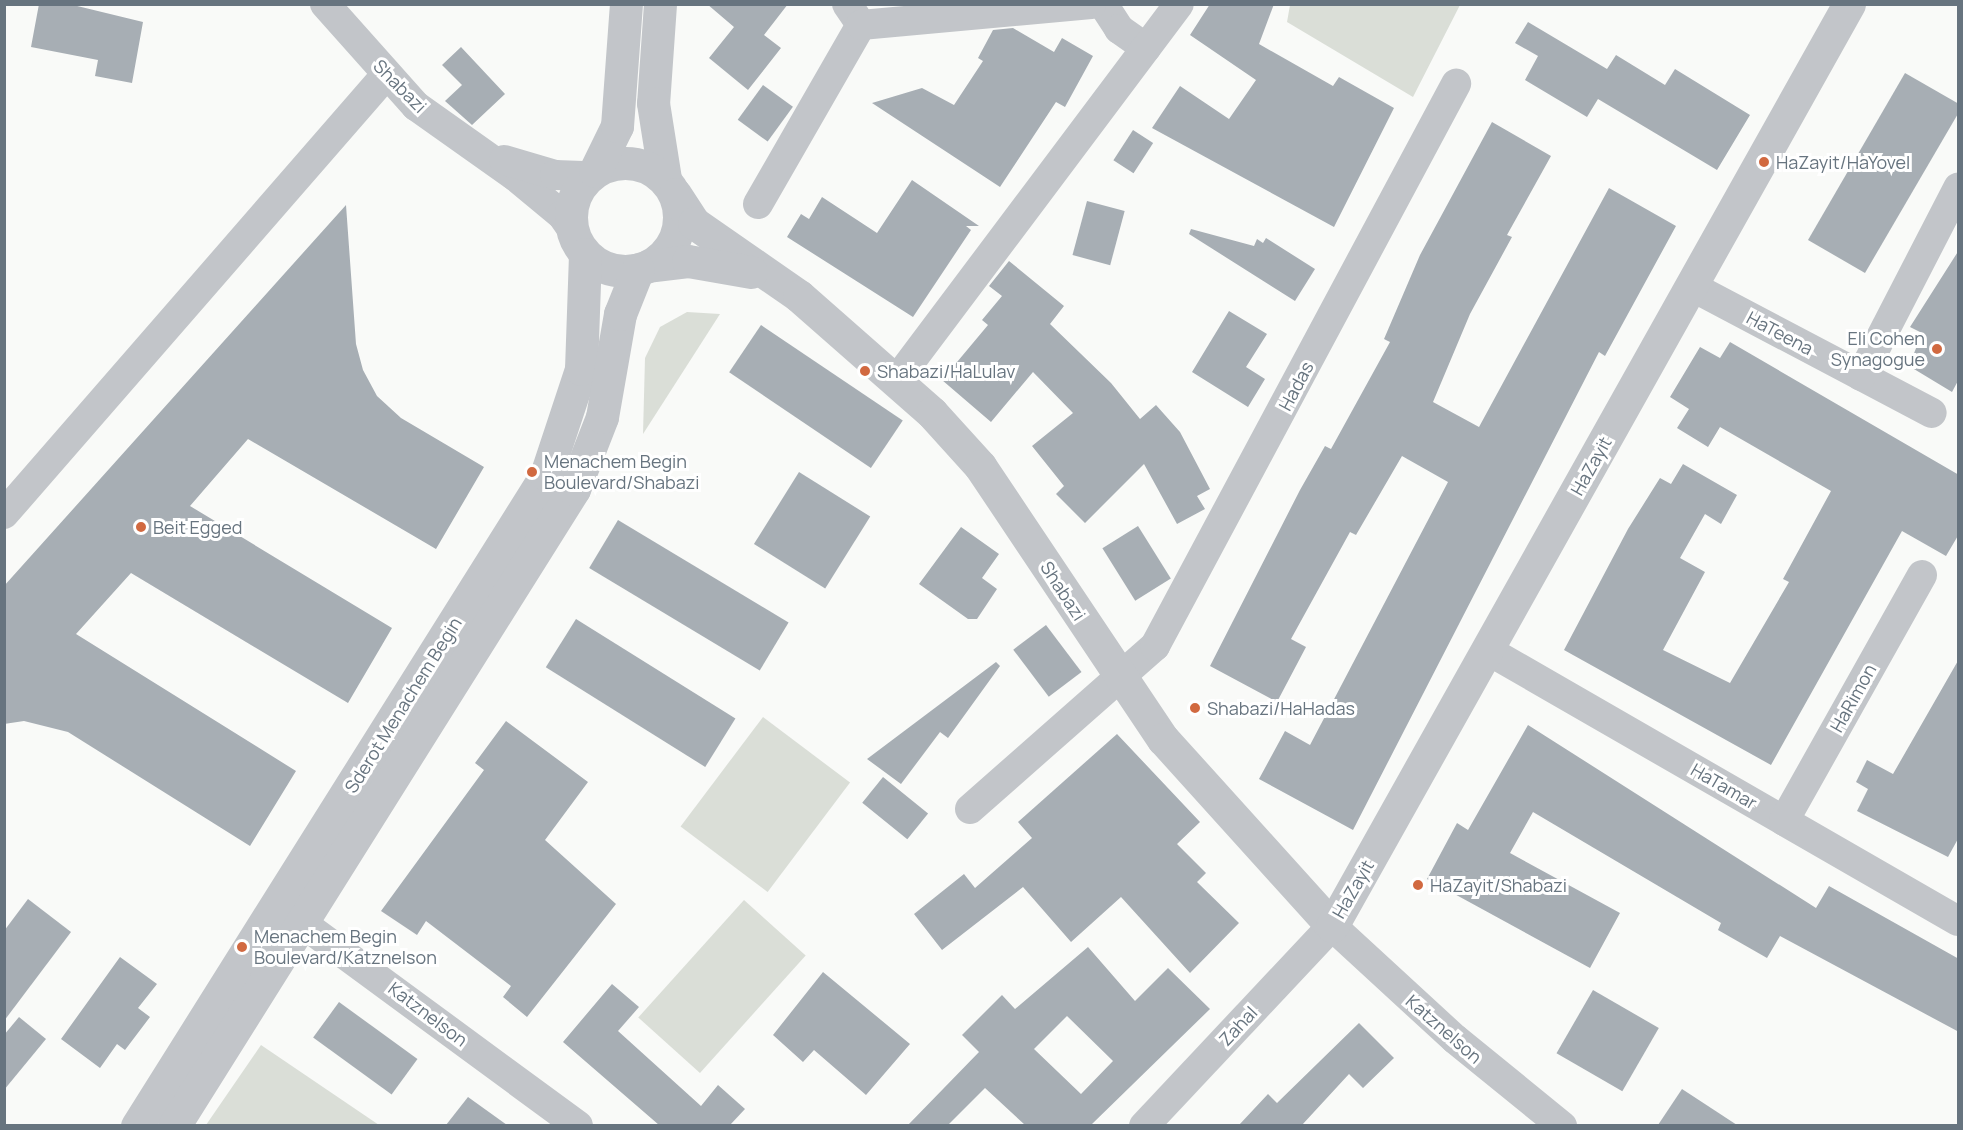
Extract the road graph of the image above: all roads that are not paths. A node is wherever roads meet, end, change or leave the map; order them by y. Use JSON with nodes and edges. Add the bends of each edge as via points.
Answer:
{"nodes":[{"id":1,"x":325,"y":4,"type":"edge"},
{"id":2,"x":626,"y":4,"type":"edge"},
{"id":3,"x":660,"y":4,"type":"edge"},
{"id":4,"x":1091,"y":4,"type":"edge"},
{"id":5,"x":1103,"y":4,"type":"edge"},
{"id":6,"x":1179,"y":4,"type":"edge"},
{"id":7,"x":1848,"y":4,"type":"edge"},
{"id":8,"x":854,"y":15,"type":"edge"},
{"id":9,"x":1146,"y":48,"type":"junction"},
{"id":10,"x":386,"y":75,"type":"junction"},
{"id":11,"x":1456,"y":84,"type":"dead end"},
{"id":12,"x":487,"y":154,"type":"junction"},
{"id":13,"x":593,"y":173,"type":"junction"},
{"id":14,"x":670,"y":186,"type":"junction"},
{"id":15,"x":1959,"y":188,"type":"edge"},
{"id":16,"x":758,"y":204,"type":"dead end"},
{"id":17,"x":579,"y":243,"type":"junction"},
{"id":18,"x":643,"y":268,"type":"junction"},
{"id":19,"x":773,"y":277,"type":"junction"},
{"id":20,"x":1691,"y":286,"type":"junction"},
{"id":21,"x":1861,"y":376,"type":"junction"},
{"id":22,"x":896,"y":381,"type":"junction"},
{"id":23,"x":1932,"y":413,"type":"dead end"},
{"id":24,"x":4,"y":514,"type":"edge"},
{"id":25,"x":1922,"y":575,"type":"dead end"},
{"id":26,"x":1489,"y":651,"type":"junction"},
{"id":27,"x":1120,"y":678,"type":"junction"},
{"id":28,"x":970,"y":809,"type":"dead end"},
{"id":29,"x":1784,"y":821,"type":"junction"},
{"id":30,"x":290,"y":913,"type":"junction"},
{"id":31,"x":1959,"y":921,"type":"edge"},
{"id":32,"x":1332,"y":926,"type":"junction"},
{"id":33,"x":137,"y":1125,"type":"edge"},
{"id":34,"x":174,"y":1125,"type":"edge"},
{"id":35,"x":578,"y":1125,"type":"edge"},
{"id":36,"x":1144,"y":1125,"type":"edge"},
{"id":37,"x":1562,"y":1125,"type":"edge"}],
"edges":[{"from":1,"to":10,"type":"street","name":"Shabazi"},
{"from":2,"to":13,"type":"street","via":[[616,126]]},
{"from":3,"to":14,"type":"street","via":[[653,103]]},
{"from":4,"to":8,"type":"street"},
{"from":5,"to":9,"type":"street","via":[[1119,29]]},
{"from":6,"to":9,"type":"street"},
{"from":7,"to":20,"type":"street","name":"HaZayit"},
{"from":8,"to":16,"type":"street"},
{"from":9,"to":22,"type":"street"},
{"from":10,"to":12,"type":"street","name":"Shabazi","via":[[416,106]]},
{"from":10,"to":24,"type":"street"},
{"from":11,"to":27,"type":"street","name":"Hadas","via":[[1172,620],[1155,646]]},
{"from":12,"to":13,"type":"street","name":"Shabazi","via":[[555,175]]},
{"from":12,"to":17,"type":"street","name":"Shabazi","via":[[562,215]]},
{"from":13,"to":14,"type":"street","via":[[632,162]]},
{"from":13,"to":17,"type":"street","via":[[573,201]]},
{"from":14,"to":18,"type":"street","via":[[679,227],[662,257]]},
{"from":14,"to":19,"type":"street","name":"Shabazi","via":[[700,229]]},
{"from":15,"to":21,"type":"street"},
{"from":17,"to":18,"type":"street","via":[[615,270]]},
{"from":17,"to":30,"type":"street","name":"Sderot Menachem Begin","via":[[581,369],[546,475]]},
{"from":18,"to":19,"type":"street","name":"Shabazi","via":[[688,261]]},
{"from":18,"to":30,"type":"street","name":"Sderot Menachem Begin","via":[[620,314],[602,417],[574,489]]},
{"from":19,"to":22,"type":"street","name":"Shabazi"},
{"from":20,"to":21,"type":"street","name":"HaTeena"},
{"from":20,"to":26,"type":"street","name":"HaZayit"},
{"from":21,"to":23,"type":"street","name":"HaTeena"},
{"from":22,"to":27,"type":"street","name":"Shabazi","via":[[981,466]]},
{"from":25,"to":29,"type":"street","name":"HaRimon"},
{"from":26,"to":29,"type":"street","name":"HaTamar"},
{"from":26,"to":32,"type":"street","name":"HaZayit"},
{"from":27,"to":28,"type":"street","name":"Hadas"},
{"from":27,"to":32,"type":"street","name":"Shabazi","via":[[1163,739]]},
{"from":29,"to":31,"type":"street","name":"HaTamar"},
{"from":30,"to":33,"type":"street","name":"Sderot Menachem Begin"},
{"from":30,"to":34,"type":"street","name":"Sderot Menachem Begin"},
{"from":30,"to":35,"type":"street","name":"Katznelson"},
{"from":32,"to":36,"type":"street","name":"Zahal"},
{"from":32,"to":37,"type":"street","name":"Katznelson","via":[[1455,1039]]}]}
